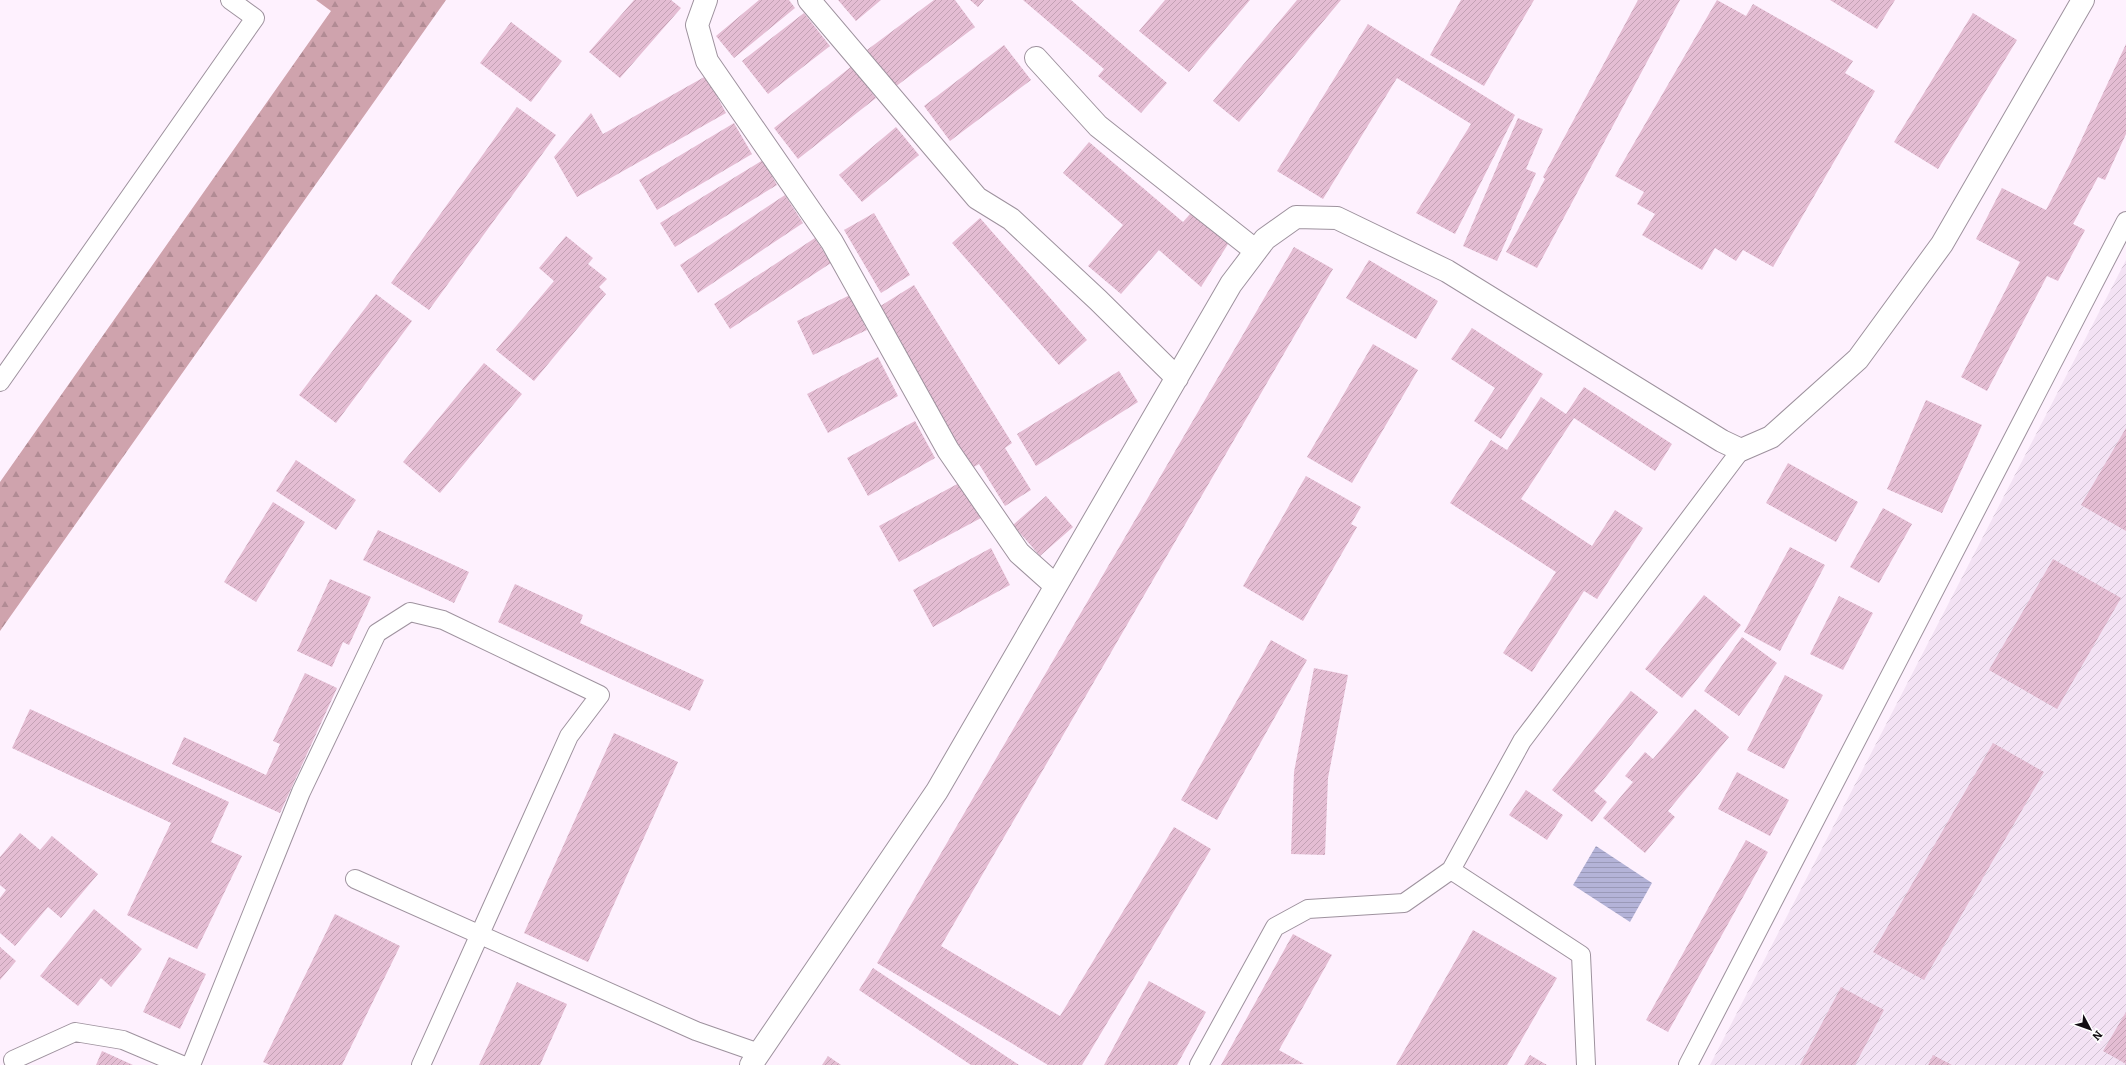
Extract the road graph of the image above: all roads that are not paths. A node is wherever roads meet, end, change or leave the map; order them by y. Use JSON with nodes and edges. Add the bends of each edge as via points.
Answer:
{"nodes":[{"id":1,"x":230,"y":0,"type":"edge"},
{"id":2,"x":706,"y":0,"type":"edge"},
{"id":3,"x":809,"y":0,"type":"edge"},
{"id":4,"x":2083,"y":0,"type":"edge"},
{"id":5,"x":1036,"y":58,"type":"dead end"},
{"id":6,"x":2126,"y":220,"type":"edge"},
{"id":7,"x":1256,"y":251,"type":"junction"},
{"id":8,"x":1177,"y":378,"type":"junction"},
{"id":9,"x":0,"y":382,"type":"edge"},
{"id":10,"x":1741,"y":450,"type":"junction"},
{"id":11,"x":1056,"y":586,"type":"junction"},
{"id":12,"x":1451,"y":870,"type":"junction"},
{"id":13,"x":355,"y":879,"type":"dead end"},
{"id":14,"x":479,"y":934,"type":"junction"},
{"id":15,"x":755,"y":1059,"type":"edge"},
{"id":16,"x":13,"y":1060,"type":"dead end"},
{"id":17,"x":182,"y":1065,"type":"edge"},
{"id":18,"x":191,"y":1065,"type":"edge"},
{"id":19,"x":421,"y":1065,"type":"edge"},
{"id":20,"x":1200,"y":1065,"type":"edge"},
{"id":21,"x":1586,"y":1065,"type":"edge"},
{"id":22,"x":1688,"y":1065,"type":"edge"}],
"edges":[{"from":1,"to":9,"type":"lane","via":[[255,18]]},
{"from":2,"to":11,"type":"street","via":[[697,26],[707,61],[832,242],[948,450],[1019,553]]},
{"from":3,"to":8,"type":"street","via":[[977,198],[1010,219],[1098,300]]},
{"from":4,"to":10,"type":"street","via":[[1942,244],[1858,359],[1771,437]]},
{"from":5,"to":7,"type":"street","via":[[1098,126]]},
{"from":6,"to":22,"type":"lane"},
{"from":7,"to":8,"type":"street","via":[[1231,284]]},
{"from":7,"to":10,"type":"street","via":[[1264,239],[1296,217],[1337,218],[1447,271],[1722,441]]},
{"from":8,"to":11,"type":"street"},
{"from":10,"to":12,"type":"lane","via":[[1522,741]]},
{"from":11,"to":15,"type":"street","via":[[937,791]]},
{"from":12,"to":20,"type":"lane","via":[[1404,903],[1308,908],[1275,927]]},
{"from":12,"to":21,"type":"lane","via":[[1581,955]]},
{"from":13,"to":14,"type":"lane"},
{"from":14,"to":15,"type":"lane"},
{"from":14,"to":18,"type":"lane","via":[[569,736],[600,695],[443,620],[410,612],[377,633],[370,647],[301,792]]},
{"from":14,"to":19,"type":"lane"},
{"from":16,"to":17,"type":"lane","via":[[75,1032],[123,1040]]}]}
